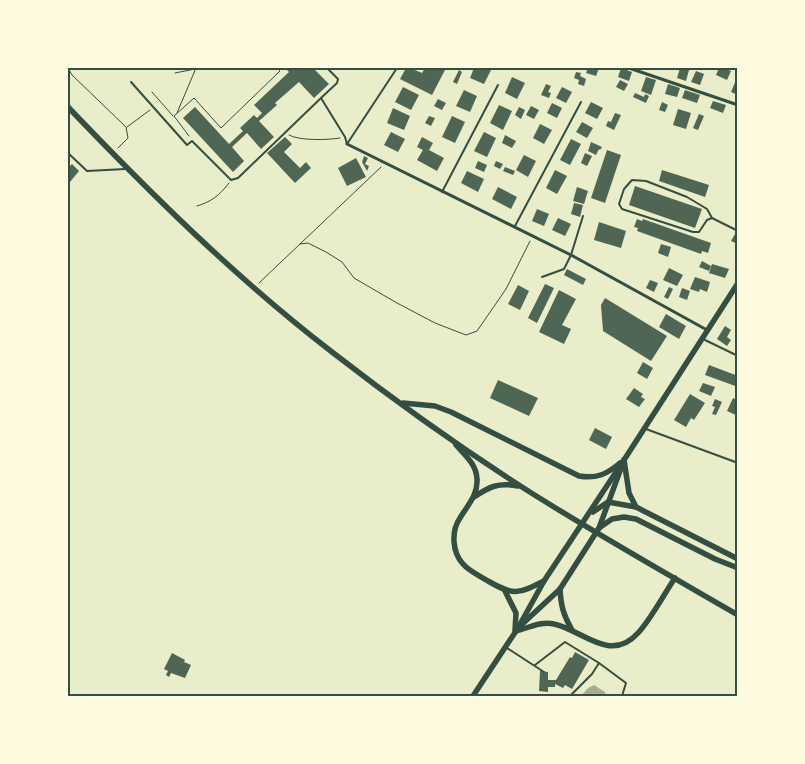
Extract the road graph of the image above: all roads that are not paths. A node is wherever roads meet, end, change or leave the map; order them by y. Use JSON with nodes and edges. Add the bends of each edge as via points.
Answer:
{"nodes":[{"id":1,"x":327,"y":68,"type":"edge"},
{"id":2,"x":397,"y":68,"type":"edge"},
{"id":3,"x":629,"y":68,"type":"edge"},
{"id":4,"x":131,"y":82,"type":"dead end"},
{"id":5,"x":498,"y":85,"type":"dead end"},
{"id":6,"x":321,"y":98,"type":"junction"},
{"id":7,"x":581,"y":102,"type":"dead end"},
{"id":8,"x":738,"y":105,"type":"edge"},
{"id":9,"x":68,"y":107,"type":"edge"},
{"id":10,"x":347,"y":144,"type":"junction"},
{"id":11,"x":68,"y":152,"type":"edge"},
{"id":12,"x":128,"y":169,"type":"junction"},
{"id":13,"x":442,"y":192,"type":"junction"},
{"id":14,"x":582,"y":216,"type":"dead end"},
{"id":15,"x":712,"y":218,"type":"junction"},
{"id":16,"x":516,"y":226,"type":"junction"},
{"id":17,"x":738,"y":231,"type":"edge"},
{"id":18,"x":570,"y":255,"type":"junction"},
{"id":19,"x":542,"y":277,"type":"dead end"},
{"id":20,"x":738,"y":283,"type":"edge"},
{"id":21,"x":708,"y":331,"type":"junction"},
{"id":22,"x":702,"y":338,"type":"junction"},
{"id":23,"x":738,"y":356,"type":"edge"},
{"id":24,"x":401,"y":403,"type":"junction"},
{"id":25,"x":644,"y":428,"type":"junction"},
{"id":26,"x":449,"y":437,"type":"junction"},
{"id":27,"x":624,"y":460,"type":"junction"},
{"id":28,"x":738,"y":463,"type":"edge"},
{"id":29,"x":522,"y":487,"type":"junction"},
{"id":30,"x":474,"y":497,"type":"junction"},
{"id":31,"x":608,"y":502,"type":"junction"},
{"id":32,"x":636,"y":507,"type":"junction"},
{"id":33,"x":590,"y":514,"type":"junction"},
{"id":34,"x":599,"y":528,"type":"junction"},
{"id":35,"x":738,"y":559,"type":"edge"},
{"id":36,"x":738,"y":568,"type":"edge"},
{"id":37,"x":675,"y":578,"type":"junction"},
{"id":38,"x":544,"y":581,"type":"junction"},
{"id":39,"x":560,"y":589,"type":"junction"},
{"id":40,"x":506,"y":591,"type":"junction"},
{"id":41,"x":738,"y":615,"type":"edge"},
{"id":42,"x":516,"y":630,"type":"junction"},
{"id":43,"x":572,"y":630,"type":"junction"},
{"id":44,"x":505,"y":646,"type":"junction"},
{"id":45,"x":600,"y":663,"type":"junction"},
{"id":46,"x":535,"y":666,"type":"junction"},
{"id":47,"x":544,"y":672,"type":"dead end"},
{"id":48,"x":544,"y":692,"type":"dead end"},
{"id":49,"x":473,"y":696,"type":"edge"},
{"id":50,"x":542,"y":696,"type":"edge"},
{"id":51,"x":622,"y":696,"type":"edge"}],
"edges":[{"from":1,"to":6,"type":"lane","via":[[338,79]]},
{"from":2,"to":10,"type":"lane"},
{"from":3,"to":8,"type":"street"},
{"from":4,"to":6,"type":"lane","via":[[187,145],[192,140],[231,180],[238,178]]},
{"from":5,"to":13,"type":"lane"},
{"from":6,"to":10,"type":"lane"},
{"from":7,"to":16,"type":"lane"},
{"from":9,"to":12,"type":"main road"},
{"from":10,"to":13,"type":"street"},
{"from":11,"to":12,"type":"lane","via":[[87,171]]},
{"from":12,"to":24,"type":"main road","via":[[199,240],[254,288],[331,352]]},
{"from":13,"to":16,"type":"street"},
{"from":14,"to":18,"type":"lane"},
{"from":15,"to":15,"type":"lane","via":[[699,232],[694,232],[622,209],[619,204],[624,189],[632,180],[646,181],[707,208]]},
{"from":15,"to":17,"type":"lane"},
{"from":16,"to":18,"type":"street"},
{"from":18,"to":19,"type":"lane","via":[[562,271]]},
{"from":18,"to":21,"type":"street"},
{"from":20,"to":21,"type":"main road"},
{"from":21,"to":22,"type":"main road"},
{"from":22,"to":23,"type":"lane"},
{"from":22,"to":25,"type":"main road"},
{"from":24,"to":26,"type":"main road"},
{"from":24,"to":27,"type":"main road","via":[[435,406],[451,412],[579,476],[598,477]]},
{"from":25,"to":27,"type":"main road"},
{"from":25,"to":28,"type":"lane"},
{"from":26,"to":29,"type":"main road"},
{"from":26,"to":30,"type":"main road","via":[[473,464],[478,481]]},
{"from":27,"to":31,"type":"main road"},
{"from":27,"to":32,"type":"main road","via":[[629,493]]},
{"from":27,"to":33,"type":"main road"},
{"from":29,"to":30,"type":"main road","via":[[506,484],[489,487]]},
{"from":29,"to":37,"type":"main road"},
{"from":30,"to":40,"type":"main road","via":[[458,520],[454,546],[463,565]]},
{"from":31,"to":32,"type":"main road"},
{"from":31,"to":33,"type":"main road"},
{"from":31,"to":34,"type":"main road"},
{"from":32,"to":35,"type":"main road"},
{"from":33,"to":38,"type":"main road"},
{"from":34,"to":36,"type":"main road","via":[[612,519],[636,520]]},
{"from":34,"to":39,"type":"main road"},
{"from":37,"to":41,"type":"main road"},
{"from":37,"to":43,"type":"main road","via":[[638,633],[626,643],[617,646],[597,644]]},
{"from":38,"to":40,"type":"main road","via":[[518,592]]},
{"from":38,"to":42,"type":"main road"},
{"from":39,"to":42,"type":"main road"},
{"from":39,"to":43,"type":"main road","via":[[561,607]]},
{"from":40,"to":42,"type":"main road","via":[[516,613]]},
{"from":42,"to":43,"type":"main road","via":[[544,623]]},
{"from":42,"to":44,"type":"main road"},
{"from":44,"to":46,"type":"lane"},
{"from":44,"to":49,"type":"main road"},
{"from":45,"to":46,"type":"lane","via":[[565,642]]},
{"from":45,"to":50,"type":"lane","via":[[570,696]]},
{"from":45,"to":51,"type":"lane","via":[[626,682]]},
{"from":46,"to":47,"type":"lane"},
{"from":48,"to":50,"type":"lane"}]}
